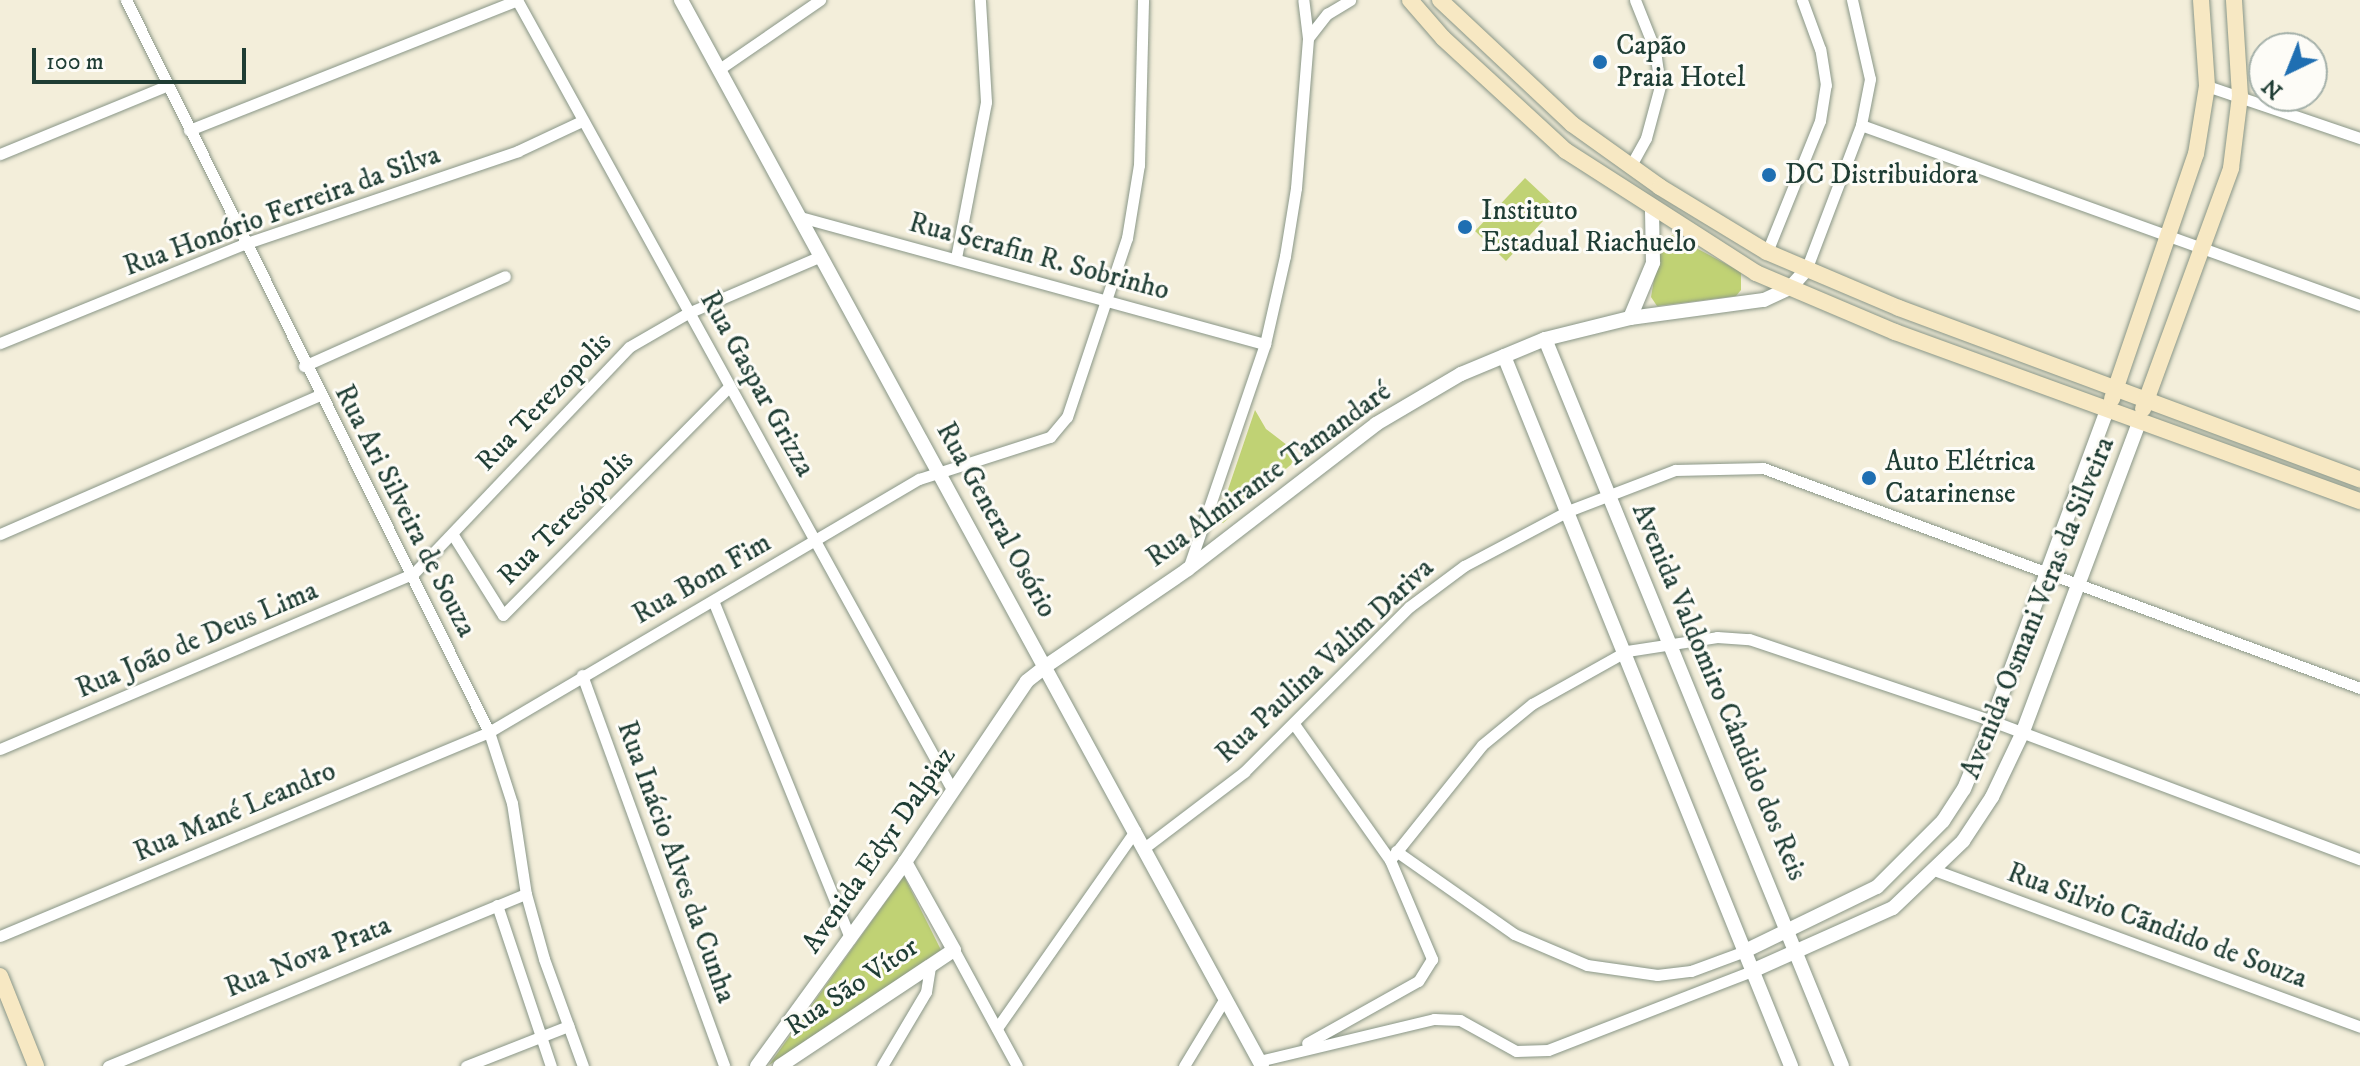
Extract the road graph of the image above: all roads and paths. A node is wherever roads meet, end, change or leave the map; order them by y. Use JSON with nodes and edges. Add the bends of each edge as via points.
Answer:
{"nodes":[{"id":1,"x":517,"y":0,"type":"edge"},
{"id":2,"x":681,"y":0,"type":"edge"},
{"id":3,"x":820,"y":0,"type":"edge"},
{"id":4,"x":980,"y":0,"type":"edge"},
{"id":5,"x":1143,"y":0,"type":"edge"},
{"id":6,"x":1303,"y":0,"type":"edge"},
{"id":7,"x":1350,"y":0,"type":"edge"},
{"id":8,"x":1410,"y":0,"type":"edge"},
{"id":9,"x":1440,"y":0,"type":"edge"},
{"id":10,"x":1635,"y":0,"type":"edge"},
{"id":11,"x":1802,"y":0,"type":"edge"},
{"id":12,"x":1852,"y":0,"type":"edge"},
{"id":13,"x":2201,"y":0,"type":"edge"},
{"id":14,"x":2234,"y":0,"type":"edge"},
{"id":15,"x":128,"y":1,"type":"edge"},
{"id":16,"x":1308,"y":38,"type":"junction"},
{"id":17,"x":718,"y":70,"type":"junction"},
{"id":18,"x":166,"y":86,"type":"junction"},
{"id":19,"x":2207,"y":86,"type":"junction"},
{"id":20,"x":2240,"y":96,"type":"junction"},
{"id":21,"x":580,"y":122,"type":"junction"},
{"id":22,"x":1861,"y":125,"type":"junction"},
{"id":23,"x":189,"y":130,"type":"junction"},
{"id":24,"x":2360,"y":138,"type":"edge"},
{"id":25,"x":0,"y":154,"type":"edge"},
{"id":26,"x":1630,"y":167,"type":"junction"},
{"id":27,"x":1652,"y":210,"type":"junction"},
{"id":28,"x":800,"y":217,"type":"junction"},
{"id":29,"x":2171,"y":236,"type":"junction"},
{"id":30,"x":244,"y":244,"type":"junction"},
{"id":31,"x":2200,"y":248,"type":"junction"},
{"id":32,"x":1767,"y":252,"type":"junction"},
{"id":33,"x":821,"y":256,"type":"junction"},
{"id":34,"x":956,"y":258,"type":"junction"},
{"id":35,"x":1806,"y":270,"type":"junction"},
{"id":36,"x":505,"y":276,"type":"dead end"},
{"id":37,"x":1790,"y":288,"type":"junction"},
{"id":38,"x":1111,"y":300,"type":"junction"},
{"id":39,"x":2360,"y":305,"type":"edge"},
{"id":40,"x":688,"y":313,"type":"junction"},
{"id":41,"x":1630,"y":318,"type":"junction"},
{"id":42,"x":1545,"y":339,"type":"junction"},
{"id":43,"x":0,"y":343,"type":"edge"},
{"id":44,"x":1265,"y":344,"type":"junction"},
{"id":45,"x":1504,"y":356,"type":"junction"},
{"id":46,"x":304,"y":366,"type":"junction"},
{"id":47,"x":728,"y":388,"type":"junction"},
{"id":48,"x":2116,"y":390,"type":"junction"},
{"id":49,"x":320,"y":395,"type":"junction"},
{"id":50,"x":2145,"y":400,"type":"junction"},
{"id":51,"x":2107,"y":410,"type":"junction"},
{"id":52,"x":2139,"y":422,"type":"junction"},
{"id":53,"x":940,"y":470,"type":"junction"},
{"id":54,"x":2360,"y":479,"type":"edge"},
{"id":55,"x":1608,"y":493,"type":"junction"},
{"id":56,"x":2360,"y":501,"type":"edge"},
{"id":57,"x":1568,"y":511,"type":"junction"},
{"id":58,"x":0,"y":534,"type":"edge"},
{"id":59,"x":453,"y":535,"type":"junction"},
{"id":60,"x":814,"y":541,"type":"junction"},
{"id":61,"x":1188,"y":569,"type":"junction"},
{"id":62,"x":2051,"y":573,"type":"junction"},
{"id":63,"x":413,"y":574,"type":"junction"},
{"id":64,"x":2080,"y":584,"type":"junction"},
{"id":65,"x":714,"y":603,"type":"junction"},
{"id":66,"x":1668,"y":642,"type":"junction"},
{"id":67,"x":1627,"y":651,"type":"junction"},
{"id":68,"x":1046,"y":666,"type":"junction"},
{"id":69,"x":582,"y":675,"type":"junction"},
{"id":70,"x":2360,"y":688,"type":"edge"},
{"id":71,"x":1992,"y":721,"type":"junction"},
{"id":72,"x":1294,"y":724,"type":"junction"},
{"id":73,"x":489,"y":732,"type":"junction"},
{"id":74,"x":2022,"y":734,"type":"junction"},
{"id":75,"x":0,"y":749,"type":"edge"},
{"id":76,"x":953,"y":791,"type":"junction"},
{"id":77,"x":1135,"y":831,"type":"junction"},
{"id":78,"x":1144,"y":848,"type":"junction"},
{"id":79,"x":1916,"y":851,"type":"junction"},
{"id":80,"x":1393,"y":856,"type":"junction"},
{"id":81,"x":2360,"y":859,"type":"edge"},
{"id":82,"x":905,"y":862,"type":"junction"},
{"id":83,"x":1937,"y":871,"type":"junction"},
{"id":84,"x":1877,"y":887,"type":"junction"},
{"id":85,"x":526,"y":894,"type":"junction"},
{"id":86,"x":497,"y":905,"type":"junction"},
{"id":87,"x":1893,"y":908,"type":"junction"},
{"id":88,"x":1790,"y":930,"type":"junction"},
{"id":89,"x":0,"y":936,"type":"edge"},
{"id":90,"x":850,"y":938,"type":"junction"},
{"id":91,"x":954,"y":950,"type":"junction"},
{"id":92,"x":1745,"y":951,"type":"junction"},
{"id":93,"x":1799,"y":954,"type":"junction"},
{"id":94,"x":930,"y":966,"type":"junction"},
{"id":95,"x":1752,"y":971,"type":"junction"},
{"id":96,"x":0,"y":976,"type":"edge"},
{"id":97,"x":1224,"y":1000,"type":"junction"},
{"id":98,"x":568,"y":1026,"type":"junction"},
{"id":99,"x":2360,"y":1027,"type":"edge"},
{"id":100,"x":997,"y":1028,"type":"junction"},
{"id":101,"x":540,"y":1035,"type":"junction"},
{"id":102,"x":1300,"y":1048,"type":"junction"},
{"id":103,"x":1261,"y":1064,"type":"edge"},
{"id":104,"x":36,"y":1066,"type":"edge"},
{"id":105,"x":108,"y":1066,"type":"edge"},
{"id":106,"x":466,"y":1066,"type":"edge"},
{"id":107,"x":551,"y":1066,"type":"edge"},
{"id":108,"x":583,"y":1066,"type":"edge"},
{"id":109,"x":724,"y":1066,"type":"edge"},
{"id":110,"x":757,"y":1066,"type":"edge"},
{"id":111,"x":780,"y":1066,"type":"edge"},
{"id":112,"x":882,"y":1066,"type":"edge"},
{"id":113,"x":1017,"y":1066,"type":"edge"},
{"id":114,"x":1184,"y":1066,"type":"edge"},
{"id":115,"x":1791,"y":1066,"type":"edge"},
{"id":116,"x":1842,"y":1066,"type":"edge"}],
"edges":[{"from":1,"to":21,"type":"street","name":"Rua Gaspar Grizza"},
{"from":1,"to":23,"type":"street"},
{"from":2,"to":17,"type":"street","name":"Rua General Osório"},
{"from":3,"to":17,"type":"street"},
{"from":4,"to":34,"type":"street","via":[[986,102]]},
{"from":5,"to":38,"type":"street","name":"Rua Bom Fim","via":[[1139,165]]},
{"from":6,"to":16,"type":"street"},
{"from":7,"to":16,"type":"street","via":[[1327,14]]},
{"from":8,"to":27,"type":"main road","via":[[1539,127]]},
{"from":9,"to":26,"type":"main road","via":[[1548,104]]},
{"from":10,"to":26,"type":"street","via":[[1655,50],[1660,86],[1646,138]]},
{"from":11,"to":32,"type":"street","via":[[1820,49],[1826,85],[1820,121]]},
{"from":12,"to":22,"type":"street","via":[[1870,79]]},
{"from":13,"to":19,"type":"main road"},
{"from":14,"to":20,"type":"main road"},
{"from":15,"to":18,"type":"street","name":"Rua Ari Silveira de Souza"},
{"from":16,"to":44,"type":"street","via":[[1296,188]]},
{"from":17,"to":28,"type":"street","name":"Rua General Osório"},
{"from":18,"to":23,"type":"street","name":"Rua Ari Silveira de Souza"},
{"from":18,"to":25,"type":"street"},
{"from":19,"to":20,"type":"street"},
{"from":19,"to":29,"type":"main road","via":[[2196,154]]},
{"from":20,"to":24,"type":"street"},
{"from":20,"to":31,"type":"main road","via":[[2231,168]]},
{"from":21,"to":30,"type":"street","name":"Rua Honório Ferreira da Silva","via":[[504,156]]},
{"from":21,"to":40,"type":"street","name":"Rua Gaspar Grizza"},
{"from":22,"to":29,"type":"street"},
{"from":22,"to":35,"type":"street"},
{"from":23,"to":30,"type":"street","name":"Rua Ari Silveira de Souza"},
{"from":26,"to":32,"type":"main road"},
{"from":27,"to":37,"type":"main road"},
{"from":27,"to":41,"type":"street","via":[[1653,263]]},
{"from":28,"to":33,"type":"street","name":"Rua General Osório"},
{"from":28,"to":34,"type":"street","name":"Rua Serafin R. Sobrinho"},
{"from":29,"to":31,"type":"street"},
{"from":29,"to":48,"type":"main road"},
{"from":30,"to":43,"type":"street","name":"Rua Honório Ferreira da Silva"},
{"from":30,"to":46,"type":"street","name":"Rua Ari Silveira de Souza"},
{"from":31,"to":39,"type":"street"},
{"from":31,"to":50,"type":"main road"},
{"from":32,"to":35,"type":"main road"},
{"from":33,"to":40,"type":"street","name":"Rua Terezopolis"},
{"from":33,"to":53,"type":"street","name":"Rua General Osório"},
{"from":34,"to":38,"type":"street","name":"Rua Serafin R. Sobrinho"},
{"from":35,"to":37,"type":"street","name":"Rua Almirante Tamandaré"},
{"from":35,"to":48,"type":"main road"},
{"from":36,"to":46,"type":"street"},
{"from":37,"to":41,"type":"street","name":"Rua Almirante Tamandaré","via":[[1764,300]]},
{"from":37,"to":51,"type":"main road"},
{"from":38,"to":44,"type":"street","name":"Rua Serafin R. Sobrinho"},
{"from":38,"to":53,"type":"street","name":"Rua Bom Fim","via":[[1067,417],[1050,437]]},
{"from":40,"to":47,"type":"street","name":"Rua Gaspar Grizza"},
{"from":40,"to":59,"type":"street","name":"Rua Terezopolis","via":[[607,365]]},
{"from":41,"to":42,"type":"street","name":"Rua Almirante Tamandaré"},
{"from":42,"to":45,"type":"street","name":"Rua Almirante Tamandaré"},
{"from":42,"to":55,"type":"street","name":"Avenida Valdomiro Cândido dos Reis"},
{"from":44,"to":61,"type":"street"},
{"from":45,"to":57,"type":"street"},
{"from":45,"to":61,"type":"street","name":"Rua Almirante Tamandaré","via":[[1376,424]]},
{"from":46,"to":49,"type":"street","name":"Rua Ari Silveira de Souza"},
{"from":47,"to":59,"type":"street","name":"Rua Teresópolis","via":[[503,615]]},
{"from":47,"to":60,"type":"street","name":"Rua Gaspar Grizza"},
{"from":48,"to":50,"type":"main road"},
{"from":48,"to":51,"type":"main road"},
{"from":49,"to":58,"type":"street"},
{"from":49,"to":63,"type":"street","name":"Rua Ari Silveira de Souza"},
{"from":50,"to":52,"type":"main road"},
{"from":50,"to":54,"type":"main road"},
{"from":51,"to":52,"type":"main road"},
{"from":51,"to":62,"type":"street","name":"Avenida Osmani Veras da Silveira"},
{"from":52,"to":56,"type":"main road"},
{"from":52,"to":64,"type":"street","name":"Avenida Osmani Veras da Silveira"},
{"from":53,"to":60,"type":"street","name":"Rua Bom Fim"},
{"from":53,"to":68,"type":"street","name":"Rua General Osório"},
{"from":55,"to":57,"type":"street","name":"Rua Paulina Valim Dariva"},
{"from":55,"to":62,"type":"street","name":"Rua Paulina Valim Dariva","via":[[1675,470],[1763,468]]},
{"from":55,"to":66,"type":"street","name":"Avenida Valdomiro Cândido dos Reis"},
{"from":57,"to":67,"type":"street"},
{"from":57,"to":72,"type":"street","name":"Rua Paulina Valim Dariva","via":[[1464,566],[1409,607]]},
{"from":59,"to":63,"type":"street","name":"Rua Terezopolis"},
{"from":60,"to":65,"type":"street","name":"Rua Bom Fim"},
{"from":60,"to":76,"type":"street","name":"Rua Gaspar Grizza"},
{"from":61,"to":68,"type":"street","name":"Rua Almirante Tamandaré"},
{"from":62,"to":64,"type":"street","name":"Rua Paulina Valim Dariva"},
{"from":62,"to":71,"type":"street","name":"Avenida Osmani Veras da Silveira"},
{"from":63,"to":73,"type":"street","name":"Rua Ari Silveira de Souza"},
{"from":63,"to":75,"type":"street","name":"Rua João de Deus Lima"},
{"from":64,"to":70,"type":"street","name":"Rua Paulina Valim Dariva"},
{"from":64,"to":74,"type":"street","name":"Avenida Osmani Veras da Silveira"},
{"from":65,"to":69,"type":"street","name":"Rua Bom Fim"},
{"from":65,"to":90,"type":"street"},
{"from":66,"to":67,"type":"street"},
{"from":66,"to":71,"type":"street","via":[[1749,639]]},
{"from":66,"to":88,"type":"street","name":"Avenida Valdomiro Cândido dos Reis"},
{"from":67,"to":80,"type":"street","via":[[1507,724],[1482,745]]},
{"from":67,"to":92,"type":"street"},
{"from":68,"to":76,"type":"street","name":"Avenida Edyr Dalpiaz","via":[[1027,681]]},
{"from":68,"to":77,"type":"street","name":"Rua General Osório"},
{"from":69,"to":73,"type":"street","name":"Rua Bom Fim"},
{"from":69,"to":109,"type":"street","name":"Rua Inácio Alves da Cunha"},
{"from":71,"to":74,"type":"street"},
{"from":71,"to":79,"type":"street","name":"Avenida Osmani Veras da Silveira","via":[[1964,789]]},
{"from":72,"to":78,"type":"street","name":"Rua Paulina Valim Dariva","via":[[1244,772]]},
{"from":72,"to":80,"type":"street"},
{"from":73,"to":85,"type":"street","name":"Rua Ari Silveira de Souza","via":[[512,803]]},
{"from":73,"to":89,"type":"street","name":"Rua Mané Leandro"},
{"from":74,"to":81,"type":"street"},
{"from":74,"to":83,"type":"street","name":"Avenida Osmani Veras da Silveira","via":[[1992,797]]},
{"from":76,"to":82,"type":"street","name":"Avenida Edyr Dalpiaz"},
{"from":77,"to":78,"type":"street","name":"Rua General Osório"},
{"from":77,"to":100,"type":"street"},
{"from":78,"to":97,"type":"street","name":"Rua General Osório"},
{"from":79,"to":83,"type":"street"},
{"from":79,"to":84,"type":"street","name":"Avenida Osmani Veras da Silveira"},
{"from":80,"to":92,"type":"street","via":[[1514,934],[1587,965],[1657,975],[1691,971]]},
{"from":80,"to":102,"type":"street","via":[[1430,949],[1429,971]]},
{"from":82,"to":90,"type":"street","name":"Avenida Edyr Dalpiaz"},
{"from":82,"to":91,"type":"street"},
{"from":83,"to":87,"type":"street","name":"Avenida Osmani Veras da Silveira"},
{"from":83,"to":99,"type":"street","name":"Rua Silvio Cãndido de Souza"},
{"from":84,"to":87,"type":"street"},
{"from":84,"to":88,"type":"street","name":"Avenida Osmani Veras da Silveira"},
{"from":85,"to":86,"type":"street","name":"Rua Nova Prata"},
{"from":85,"to":98,"type":"street","name":"Rua Ari Silveira de Souza"},
{"from":86,"to":101,"type":"street"},
{"from":86,"to":105,"type":"street","name":"Rua Nova Prata"},
{"from":87,"to":93,"type":"street","name":"Avenida Osmani Veras da Silveira"},
{"from":88,"to":92,"type":"street","name":"Avenida Osmani Veras da Silveira"},
{"from":88,"to":93,"type":"street","name":"Avenida Valdomiro Cândido dos Reis"},
{"from":90,"to":110,"type":"street","name":"Avenida Edyr Dalpiaz"},
{"from":91,"to":94,"type":"street","name":"Rua São Vítor"},
{"from":91,"to":100,"type":"street"},
{"from":92,"to":95,"type":"street"},
{"from":93,"to":95,"type":"street","name":"Avenida Osmani Veras da Silveira"},
{"from":93,"to":116,"type":"street","name":"Avenida Valdomiro Cândido dos Reis"},
{"from":94,"to":111,"type":"street","name":"Rua São Vítor"},
{"from":94,"to":112,"type":"street","via":[[926,992]]},
{"from":95,"to":102,"type":"street","via":[[1548,1050],[1516,1051],[1460,1020],[1434,1019]]},
{"from":95,"to":115,"type":"street"},
{"from":96,"to":104,"type":"main road"},
{"from":97,"to":103,"type":"street","name":"Rua General Osório"},
{"from":97,"to":114,"type":"street"},
{"from":98,"to":101,"type":"street"},
{"from":98,"to":108,"type":"street","name":"Rua Ari Silveira de Souza"},
{"from":100,"to":113,"type":"street"},
{"from":101,"to":106,"type":"street"},
{"from":101,"to":107,"type":"street"},
{"from":102,"to":103,"type":"street"}]}
